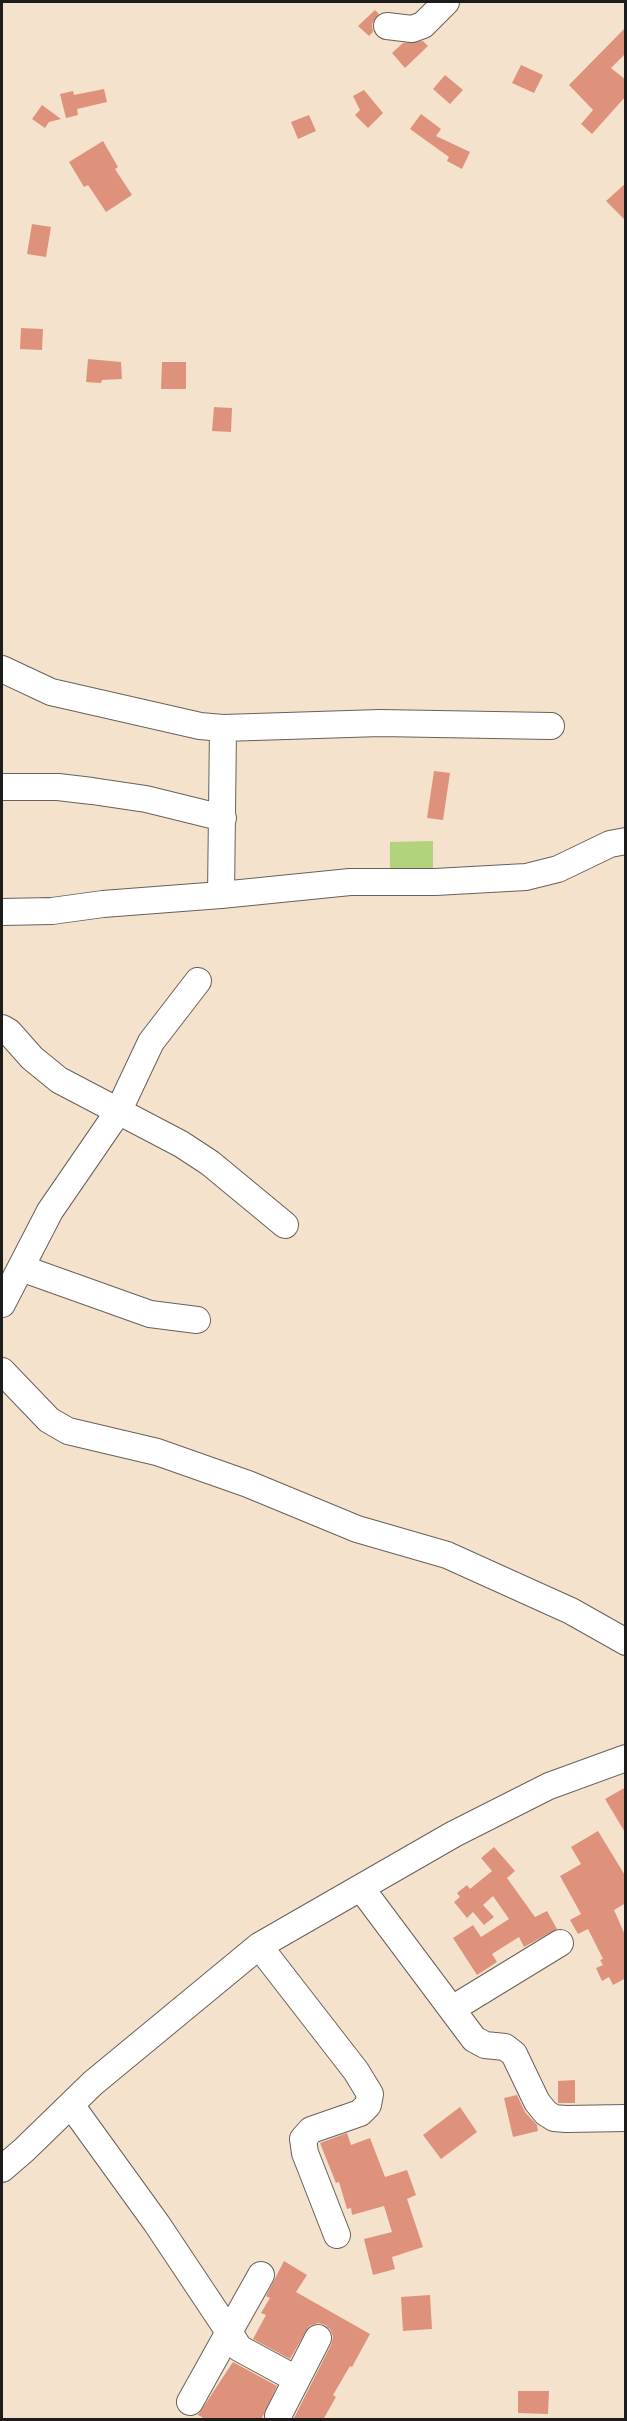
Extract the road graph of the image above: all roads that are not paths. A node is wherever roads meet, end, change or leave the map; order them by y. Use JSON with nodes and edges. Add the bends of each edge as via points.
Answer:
{"nodes":[{"id":1,"x":446,"y":2,"type":"edge"},
{"id":2,"x":387,"y":26,"type":"dead end"},
{"id":3,"x":2,"y":669,"type":"edge"},
{"id":4,"x":551,"y":726,"type":"dead end"},
{"id":5,"x":223,"y":728,"type":"junction"},
{"id":6,"x":2,"y":787,"type":"edge"},
{"id":7,"x":223,"y":818,"type":"junction"},
{"id":8,"x":626,"y":841,"type":"edge"},
{"id":9,"x":221,"y":895,"type":"junction"},
{"id":10,"x":2,"y":912,"type":"edge"},
{"id":11,"x":198,"y":981,"type":"dead end"},
{"id":12,"x":2,"y":1028,"type":"edge"},
{"id":13,"x":118,"y":1112,"type":"junction"},
{"id":14,"x":285,"y":1226,"type":"dead end"},
{"id":15,"x":21,"y":1268,"type":"junction"},
{"id":16,"x":2,"y":1304,"type":"edge"},
{"id":17,"x":197,"y":1320,"type":"dead end"},
{"id":18,"x":2,"y":1371,"type":"edge"},
{"id":19,"x":626,"y":1642,"type":"edge"},
{"id":20,"x":626,"y":1758,"type":"edge"},
{"id":21,"x":361,"y":1888,"type":"junction"},
{"id":22,"x":560,"y":1943,"type":"dead end"},
{"id":23,"x":260,"y":1946,"type":"junction"},
{"id":24,"x":452,"y":2008,"type":"junction"},
{"id":25,"x":71,"y":2104,"type":"junction"},
{"id":26,"x":626,"y":2118,"type":"edge"},
{"id":27,"x":2,"y":2169,"type":"edge"},
{"id":28,"x":337,"y":2235,"type":"dead end"},
{"id":29,"x":261,"y":2276,"type":"dead end"},
{"id":30,"x":229,"y":2332,"type":"junction"},
{"id":31,"x":318,"y":2338,"type":"dead end"},
{"id":32,"x":296,"y":2379,"type":"junction"},
{"id":33,"x":190,"y":2402,"type":"dead end"},
{"id":34,"x":278,"y":2416,"type":"dead end"}],
"edges":[{"from":1,"to":2,"type":"street","via":[[423,25],[412,29]]},
{"from":3,"to":5,"type":"street","via":[[51,692]]},
{"from":4,"to":5,"type":"street","via":[[380,723]]},
{"from":5,"to":7,"type":"street"},
{"from":6,"to":7,"type":"street","via":[[92,791]]},
{"from":7,"to":9,"type":"street"},
{"from":8,"to":9,"type":"street","via":[[610,844],[558,869],[526,877],[350,882]]},
{"from":9,"to":10,"type":"street"},
{"from":11,"to":13,"type":"street","via":[[151,1042]]},
{"from":12,"to":13,"type":"street","via":[[59,1080]]},
{"from":13,"to":14,"type":"street","via":[[157,1130],[210,1163]]},
{"from":13,"to":15,"type":"street","via":[[50,1211]]},
{"from":15,"to":16,"type":"street"},
{"from":15,"to":17,"type":"street","via":[[150,1314]]},
{"from":18,"to":19,"type":"street","via":[[49,1420],[68,1431],[157,1452],[357,1528],[447,1555],[571,1611]]},
{"from":20,"to":21,"type":"street","via":[[549,1786],[454,1834]]},
{"from":21,"to":23,"type":"street"},
{"from":21,"to":24,"type":"street"},
{"from":22,"to":24,"type":"street"},
{"from":23,"to":25,"type":"street"},
{"from":23,"to":28,"type":"street","via":[[370,2094],[368,2105],[360,2113],[311,2130],[303,2139]]},
{"from":24,"to":26,"type":"street","via":[[477,2041],[505,2047],[514,2054],[546,2113],[566,2119]]},
{"from":25,"to":27,"type":"street"},
{"from":25,"to":30,"type":"street"},
{"from":29,"to":30,"type":"street"},
{"from":30,"to":32,"type":"street","via":[[239,2348]]},
{"from":30,"to":33,"type":"street"},
{"from":31,"to":32,"type":"street"},
{"from":32,"to":34,"type":"street"}]}
